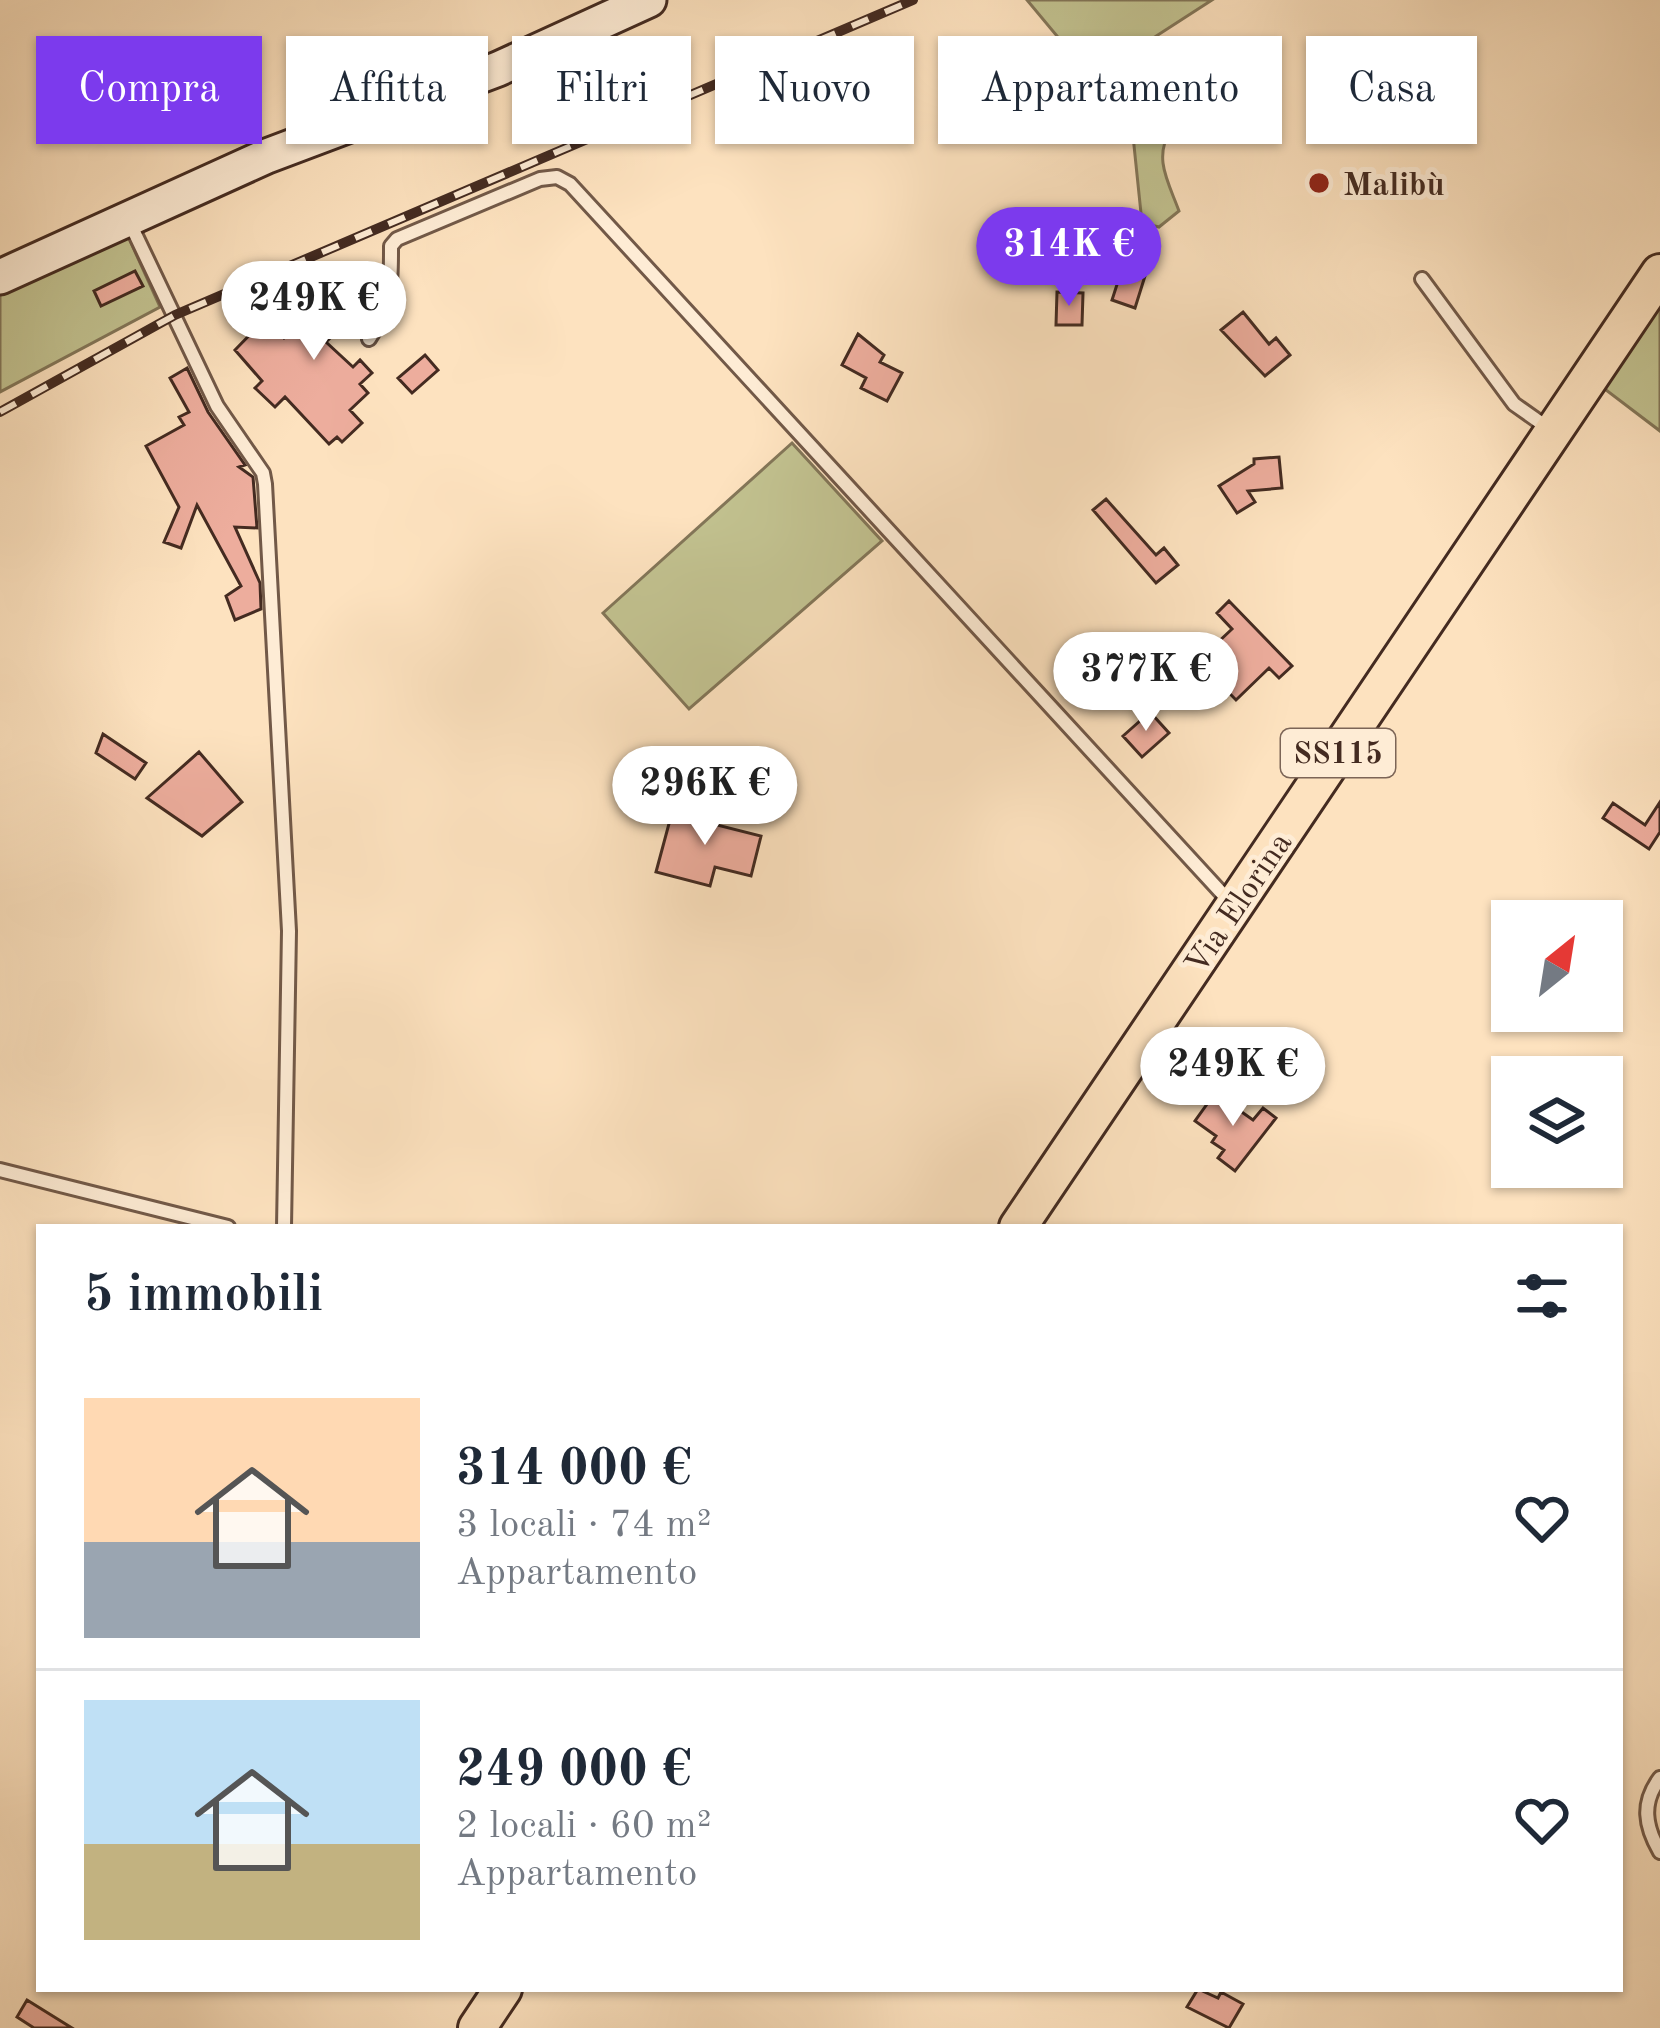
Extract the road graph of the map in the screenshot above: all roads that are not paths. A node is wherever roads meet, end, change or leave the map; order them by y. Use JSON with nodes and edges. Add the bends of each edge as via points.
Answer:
{"nodes":[{"id":1,"x":649,"y":0,"type":"edge"},
{"id":2,"x":128,"y":219,"type":"junction"},
{"id":3,"x":1659,"y":276,"type":"edge"},
{"id":4,"x":0,"y":277,"type":"edge"},
{"id":5,"x":1422,"y":279,"type":"dead end"},
{"id":6,"x":369,"y":339,"type":"dead end"},
{"id":7,"x":1554,"y":432,"type":"junction"},
{"id":8,"x":1235,"y":906,"type":"junction"},
{"id":9,"x":0,"y":1170,"type":"edge"},
{"id":10,"x":216,"y":1224,"type":"edge"},
{"id":11,"x":284,"y":1224,"type":"edge"},
{"id":12,"x":1020,"y":1224,"type":"edge"},
{"id":13,"x":1660,"y":1778,"type":"edge"},
{"id":14,"x":1660,"y":1852,"type":"edge"},
{"id":15,"x":501,"y":1992,"type":"edge"},
{"id":16,"x":477,"y":2028,"type":"edge"}],
"edges":[{"from":1,"to":2,"type":"street","via":[[498,70],[267,156]]},
{"from":2,"to":4,"type":"street"},
{"from":2,"to":11,"type":"lane","via":[[217,406],[266,484],[289,931]]},
{"from":3,"to":7,"type":"main road","name":"Via Elorina","number":"SS115"},
{"from":5,"to":7,"type":"lane","via":[[1514,404]]},
{"from":6,"to":8,"type":"lane","via":[[387,312],[397,239],[540,179],[570,184]]},
{"from":7,"to":8,"type":"main road","name":"Via Elorina","number":"SS115"},
{"from":8,"to":12,"type":"main road","name":"Via Elorina","number":"SS115"},
{"from":9,"to":10,"type":"lane"},
{"from":13,"to":14,"type":"lane","via":[[1645,1818]]},
{"from":15,"to":16,"type":"main road"}]}
